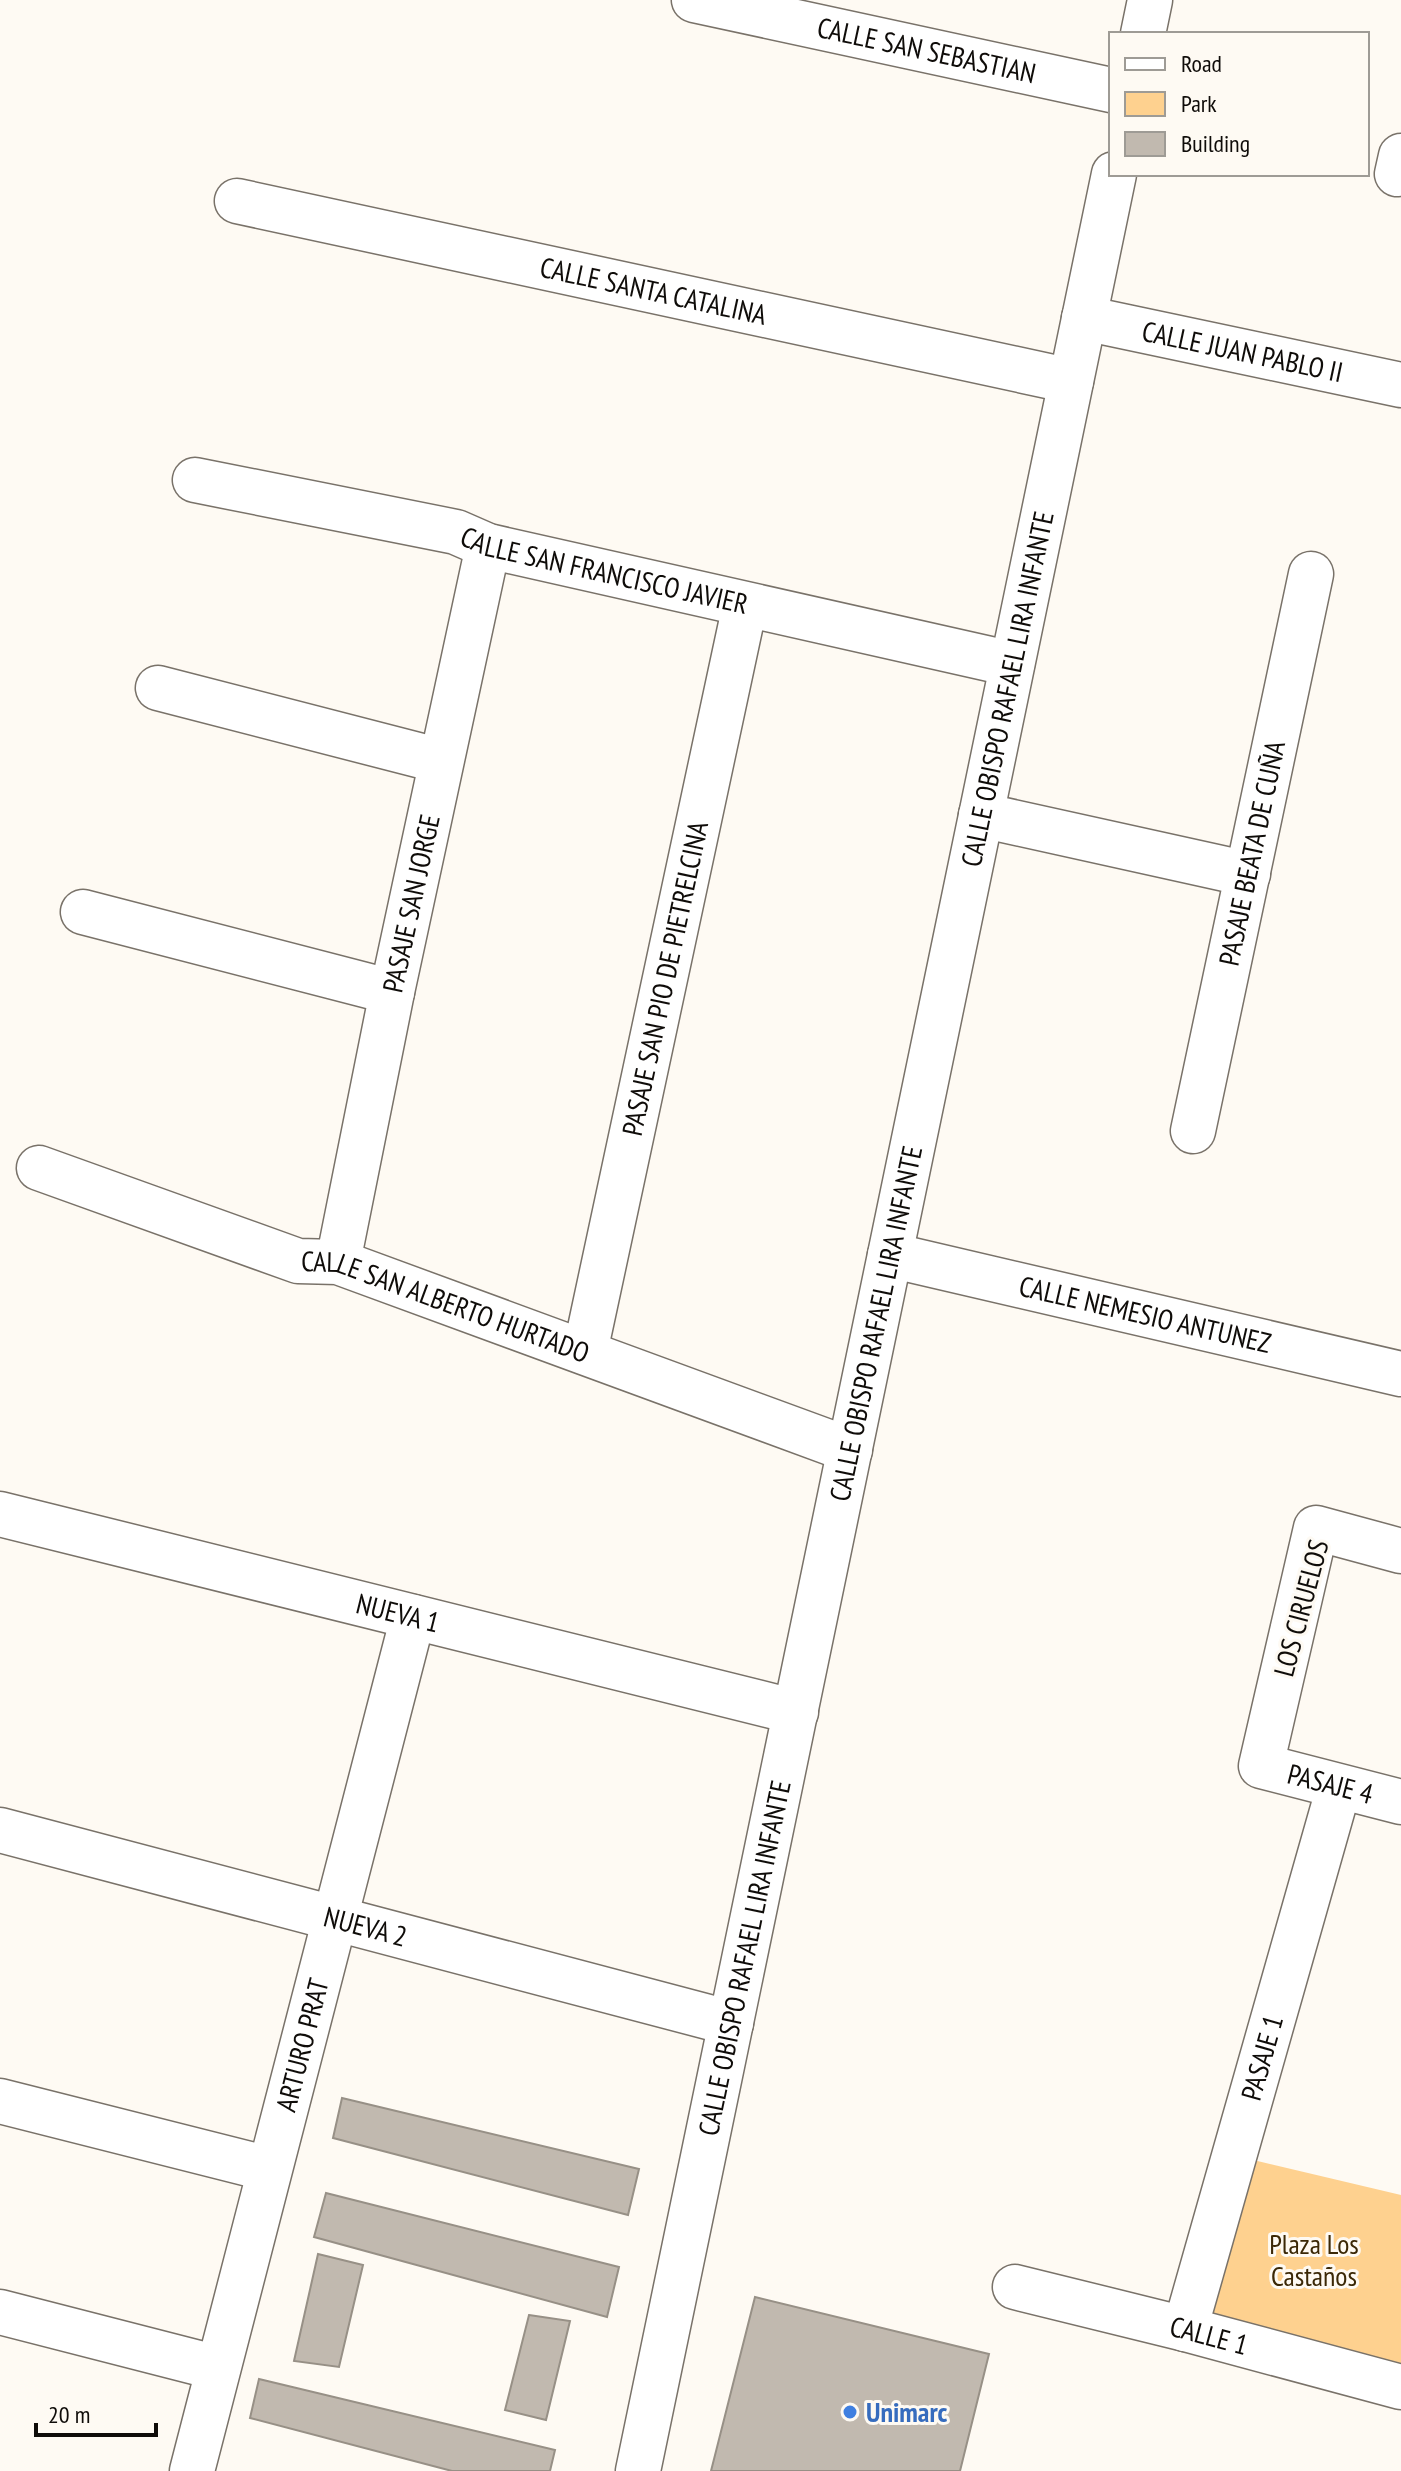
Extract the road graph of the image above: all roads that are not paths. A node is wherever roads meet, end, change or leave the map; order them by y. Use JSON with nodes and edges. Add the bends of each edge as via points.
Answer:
{"nodes":[{"id":1,"x":694,"y":0,"type":"edge"},
{"id":2,"x":1150,"y":0,"type":"edge"},
{"id":3,"x":1143,"y":32,"type":"edge"},
{"id":4,"x":1109,"y":90,"type":"edge"},
{"id":5,"x":1114,"y":176,"type":"edge"},
{"id":6,"x":237,"y":201,"type":"dead end"},
{"id":7,"x":1084,"y":318,"type":"junction"},
{"id":8,"x":1071,"y":381,"type":"junction"},
{"id":9,"x":1401,"y":385,"type":"edge"},
{"id":10,"x":195,"y":480,"type":"dead end"},
{"id":11,"x":488,"y":546,"type":"junction"},
{"id":12,"x":1311,"y":574,"type":"dead end"},
{"id":13,"x":745,"y":605,"type":"junction"},
{"id":14,"x":1012,"y":664,"type":"junction"},
{"id":15,"x":158,"y":688,"type":"dead end"},
{"id":16,"x":441,"y":761,"type":"junction"},
{"id":17,"x":981,"y":815,"type":"junction"},
{"id":18,"x":1248,"y":874,"type":"junction"},
{"id":19,"x":83,"y":912,"type":"dead end"},
{"id":20,"x":392,"y":992,"type":"junction"},
{"id":21,"x":1193,"y":1131,"type":"dead end"},
{"id":22,"x":39,"y":1168,"type":"dead end"},
{"id":23,"x":890,"y":1255,"type":"junction"},
{"id":24,"x":338,"y":1262,"type":"junction"},
{"id":25,"x":585,"y":1352,"type":"junction"},
{"id":26,"x":1401,"y":1374,"type":"edge"},
{"id":27,"x":850,"y":1450,"type":"junction"},
{"id":28,"x":0,"y":1514,"type":"edge"},
{"id":29,"x":1401,"y":1551,"type":"edge"},
{"id":30,"x":413,"y":1617,"type":"junction"},
{"id":31,"x":796,"y":1712,"type":"junction"},
{"id":32,"x":1261,"y":1766,"type":"joint"},
{"id":33,"x":1339,"y":1787,"type":"junction"},
{"id":34,"x":1401,"y":1802,"type":"edge"},
{"id":35,"x":0,"y":1830,"type":"edge"},
{"id":36,"x":335,"y":1919,"type":"junction"},
{"id":37,"x":731,"y":2023,"type":"junction"},
{"id":38,"x":0,"y":2101,"type":"edge"},
{"id":39,"x":269,"y":2169,"type":"junction"},
{"id":40,"x":1015,"y":2287,"type":"dead end"},
{"id":41,"x":0,"y":2312,"type":"edge"},
{"id":42,"x":1185,"y":2329,"type":"junction"},
{"id":43,"x":218,"y":2368,"type":"junction"},
{"id":44,"x":1401,"y":2387,"type":"edge"},
{"id":45,"x":192,"y":2471,"type":"edge"},
{"id":46,"x":638,"y":2471,"type":"edge"}],
"edges":[{"from":1,"to":4,"type":"street","name":"CALLE SAN SEBASTIAN"},
{"from":2,"to":3,"type":"street"},
{"from":5,"to":7,"type":"street","name":"CALLE OBISPO RAFAEL LIRA INFANTE"},
{"from":6,"to":8,"type":"street","name":"CALLE SANTA CATALINA"},
{"from":7,"to":8,"type":"street","name":"CALLE OBISPO RAFAEL LIRA INFANTE"},
{"from":7,"to":9,"type":"street","name":"CALLE JUAN PABLO II"},
{"from":8,"to":14,"type":"street","name":"CALLE OBISPO RAFAEL LIRA INFANTE"},
{"from":10,"to":11,"type":"street","name":"CALLE SAN FRANCISCO JAVIER","via":[[456,532]]},
{"from":11,"to":13,"type":"street","name":"CALLE SAN FRANCISCO JAVIER"},
{"from":11,"to":16,"type":"street","name":"PASAJE SAN JORGE"},
{"from":12,"to":18,"type":"street","name":"PASAJE BEATA DE CUÑA"},
{"from":13,"to":14,"type":"street","name":"CALLE SAN FRANCISCO JAVIER"},
{"from":13,"to":25,"type":"street","name":"PASAJE SAN PIO DE PIETRELCINA"},
{"from":14,"to":17,"type":"street","name":"CALLE OBISPO RAFAEL LIRA INFANTE"},
{"from":15,"to":16,"type":"street"},
{"from":16,"to":20,"type":"street","name":"PASAJE SAN JORGE"},
{"from":17,"to":18,"type":"street"},
{"from":17,"to":23,"type":"street","name":"CALLE OBISPO RAFAEL LIRA INFANTE"},
{"from":18,"to":21,"type":"street","name":"PASAJE BEATA DE CUÑA"},
{"from":19,"to":20,"type":"street"},
{"from":20,"to":24,"type":"street","name":"PASAJE SAN JORGE"},
{"from":22,"to":24,"type":"street","name":"CALLE SAN ALBERTO HURTADO","via":[[298,1261]]},
{"from":23,"to":26,"type":"street","name":"CALLE NEMESIO ANTUNEZ"},
{"from":23,"to":27,"type":"street","name":"CALLE OBISPO RAFAEL LIRA INFANTE"},
{"from":24,"to":25,"type":"street","name":"CALLE SAN ALBERTO HURTADO"},
{"from":25,"to":27,"type":"street","name":"CALLE SAN ALBERTO HURTADO"},
{"from":27,"to":31,"type":"street","name":"CALLE OBISPO RAFAEL LIRA INFANTE"},
{"from":28,"to":30,"type":"street","name":"NUEVA 1"},
{"from":29,"to":32,"type":"street","name":"LOS CIRUELOS","via":[[1316,1528]]},
{"from":30,"to":31,"type":"street","name":"NUEVA 1"},
{"from":30,"to":36,"type":"street","name":"ARTURO PRAT"},
{"from":31,"to":37,"type":"street","name":"CALLE OBISPO RAFAEL LIRA INFANTE"},
{"from":32,"to":33,"type":"street","name":"PASAJE 4"},
{"from":33,"to":34,"type":"street","name":"PASAJE 4"},
{"from":33,"to":42,"type":"street","name":"PASAJE 1"},
{"from":35,"to":36,"type":"street","name":"NUEVA 2"},
{"from":36,"to":37,"type":"street","name":"NUEVA 2"},
{"from":36,"to":39,"type":"street","name":"ARTURO PRAT"},
{"from":37,"to":46,"type":"street","name":"CALLE OBISPO RAFAEL LIRA INFANTE"},
{"from":38,"to":39,"type":"street"},
{"from":39,"to":43,"type":"street","name":"ARTURO PRAT"},
{"from":40,"to":42,"type":"street","name":"CALLE 1"},
{"from":41,"to":43,"type":"street"},
{"from":42,"to":44,"type":"street","name":"CALLE 1"},
{"from":43,"to":45,"type":"street","name":"ARTURO PRAT"}]}
